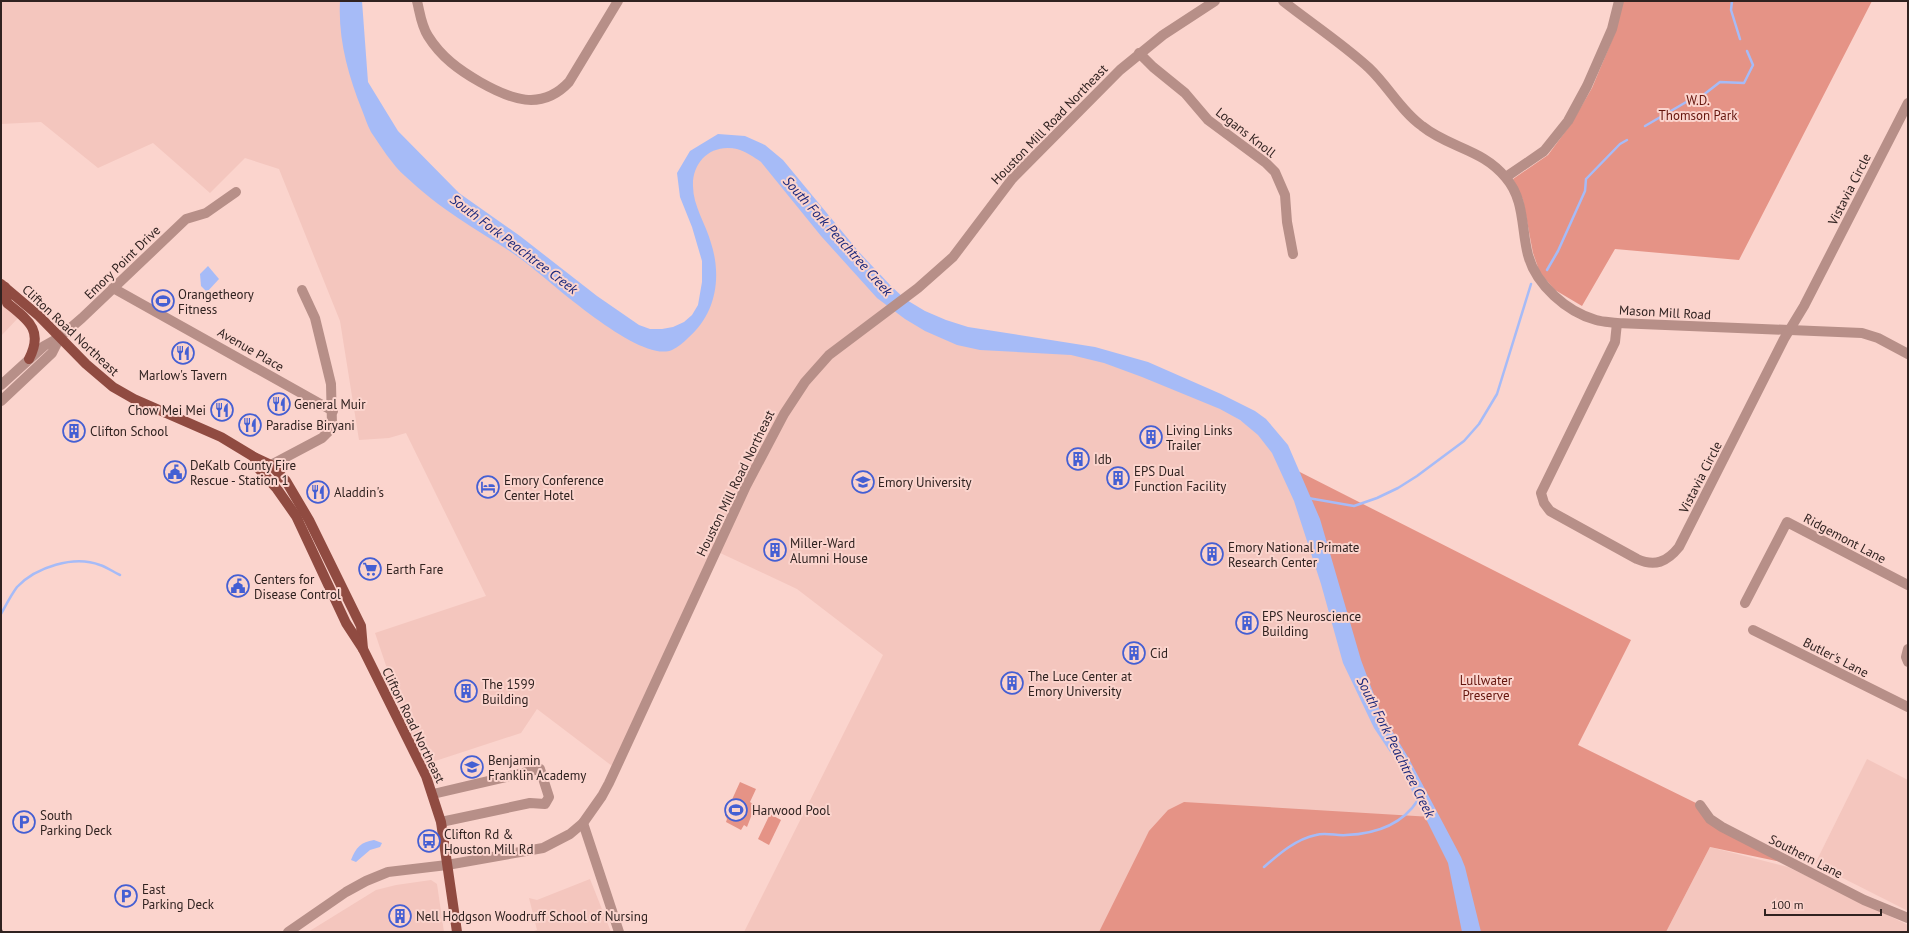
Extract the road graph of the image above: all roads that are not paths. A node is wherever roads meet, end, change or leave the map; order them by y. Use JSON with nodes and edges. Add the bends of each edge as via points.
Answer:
{"nodes":[{"id":1,"x":418,"y":1,"type":"edge"},
{"id":2,"x":618,"y":1,"type":"edge"},
{"id":3,"x":1215,"y":1,"type":"edge"},
{"id":4,"x":1283,"y":1,"type":"edge"},
{"id":5,"x":1618,"y":1,"type":"edge"},
{"id":6,"x":1139,"y":53,"type":"junction"},
{"id":7,"x":1908,"y":103,"type":"edge"},
{"id":8,"x":1506,"y":177,"type":"junction"},
{"id":9,"x":236,"y":192,"type":"dead end"},
{"id":10,"x":1293,"y":254,"type":"dead end"},
{"id":11,"x":3,"y":286,"type":"edge"},
{"id":12,"x":113,"y":288,"type":"junction"},
{"id":13,"x":302,"y":290,"type":"dead end"},
{"id":14,"x":1617,"y":323,"type":"junction"},
{"id":15,"x":1790,"y":330,"type":"junction"},
{"id":16,"x":60,"y":337,"type":"junction"},
{"id":17,"x":1908,"y":354,"type":"edge"},
{"id":18,"x":29,"y":359,"type":"junction"},
{"id":19,"x":1,"y":385,"type":"edge"},
{"id":20,"x":1,"y":401,"type":"edge"},
{"id":21,"x":333,"y":411,"type":"junction"},
{"id":22,"x":254,"y":457,"type":"junction"},
{"id":23,"x":271,"y":465,"type":"junction"},
{"id":24,"x":1908,"y":585,"type":"edge"},
{"id":25,"x":1745,"y":603,"type":"dead end"},
{"id":26,"x":1753,"y":630,"type":"dead end"},
{"id":27,"x":363,"y":649,"type":"junction"},
{"id":28,"x":1908,"y":649,"type":"edge"},
{"id":29,"x":1908,"y":662,"type":"edge"},
{"id":30,"x":1908,"y":707,"type":"edge"},
{"id":31,"x":433,"y":794,"type":"junction"},
{"id":32,"x":1700,"y":805,"type":"dead end"},
{"id":33,"x":441,"y":822,"type":"junction"},
{"id":34,"x":584,"y":823,"type":"junction"},
{"id":35,"x":447,"y":865,"type":"junction"},
{"id":36,"x":1908,"y":918,"type":"edge"},
{"id":37,"x":294,"y":930,"type":"edge"},
{"id":38,"x":457,"y":932,"type":"edge"},
{"id":39,"x":618,"y":932,"type":"edge"}],
"edges":[{"from":1,"to":2,"type":"street","via":[[423,26],[442,56],[463,72],[501,94],[528,100],[540,99],[558,92],[569,82]]},
{"from":3,"to":6,"type":"street","name":"Houston Mill Road Northeast"},
{"from":4,"to":8,"type":"street","name":"Mason Mill Road","via":[[1367,67],[1421,126],[1434,135],[1482,156]]},
{"from":5,"to":8,"type":"street","via":[[1612,29],[1587,86],[1568,120],[1544,151]]},
{"from":6,"to":10,"type":"street","name":"Logans Knoll","via":[[1189,96],[1208,120],[1275,172],[1286,194],[1287,222]]},
{"from":6,"to":34,"type":"street","name":"Houston Mill Road Northeast","via":[[1012,179],[953,257],[918,288],[829,355],[812,373],[784,414],[746,486],[609,783]]},
{"from":7,"to":15,"type":"street","name":"Vistavia Circle"},
{"from":8,"to":14,"type":"street","name":"Mason Mill Road","via":[[1520,202],[1528,255],[1539,277],[1552,292],[1575,310],[1596,320]]},
{"from":9,"to":12,"type":"street","name":"Emory Point Drive","via":[[206,213],[186,220]]},
{"from":11,"to":16,"type":"main road","name":"Clifton Road Northeast"},
{"from":11,"to":18,"type":"main road","via":[[7,303],[28,321],[34,330],[36,341]]},
{"from":12,"to":16,"type":"street","name":"Emory Point Drive"},
{"from":12,"to":21,"type":"street","name":"Avenue Place"},
{"from":13,"to":21,"type":"street","via":[[315,318],[331,384]]},
{"from":14,"to":15,"type":"street","name":"Mason Mill Road"},
{"from":14,"to":15,"type":"street","name":"Vistavia Circle","via":[[1614,342],[1542,492],[1544,503],[1550,511],[1604,542],[1650,563],[1668,559],[1679,547]]},
{"from":15,"to":17,"type":"street","name":"Mason Mill Road","via":[[1862,333],[1878,338]]},
{"from":16,"to":18,"type":"street"},
{"from":16,"to":20,"type":"street","via":[[52,354]]},
{"from":16,"to":22,"type":"main road","name":"Clifton Road Northeast","via":[[94,372],[124,394],[221,437]]},
{"from":18,"to":19,"type":"street"},
{"from":21,"to":23,"type":"street","via":[[332,425],[322,438]]},
{"from":22,"to":23,"type":"main road","name":"Clifton Road Northeast"},
{"from":22,"to":27,"type":"main road","name":"Clifton Road Northeast","via":[[259,469],[296,516],[346,623]]},
{"from":23,"to":27,"type":"main road","name":"Clifton Road Northeast","via":[[286,481],[309,520],[361,626]]},
{"from":24,"to":25,"type":"street","name":"Ridgemont Lane","via":[[1787,522]]},
{"from":26,"to":30,"type":"street","name":"Butler's Lane"},
{"from":27,"to":31,"type":"main road","name":"Clifton Road Northeast"},
{"from":28,"to":29,"type":"street"},
{"from":31,"to":33,"type":"main road","name":"Clifton Road Northeast"},
{"from":31,"to":33,"type":"street","via":[[540,769],[549,797],[545,804],[530,803]]},
{"from":32,"to":36,"type":"street","name":"Southern Lane","via":[[1710,819],[1722,827],[1864,900]]},
{"from":33,"to":35,"type":"main road","name":"Clifton Road Northeast"},
{"from":34,"to":35,"type":"street","name":"Houston Mill Road Northeast","via":[[570,834],[543,848]]},
{"from":34,"to":39,"type":"street"},
{"from":35,"to":37,"type":"street","name":"Houston Mill Road Northeast","via":[[400,870],[372,878],[346,892]]},
{"from":35,"to":38,"type":"main road","name":"Clifton Road Northeast"}]}
